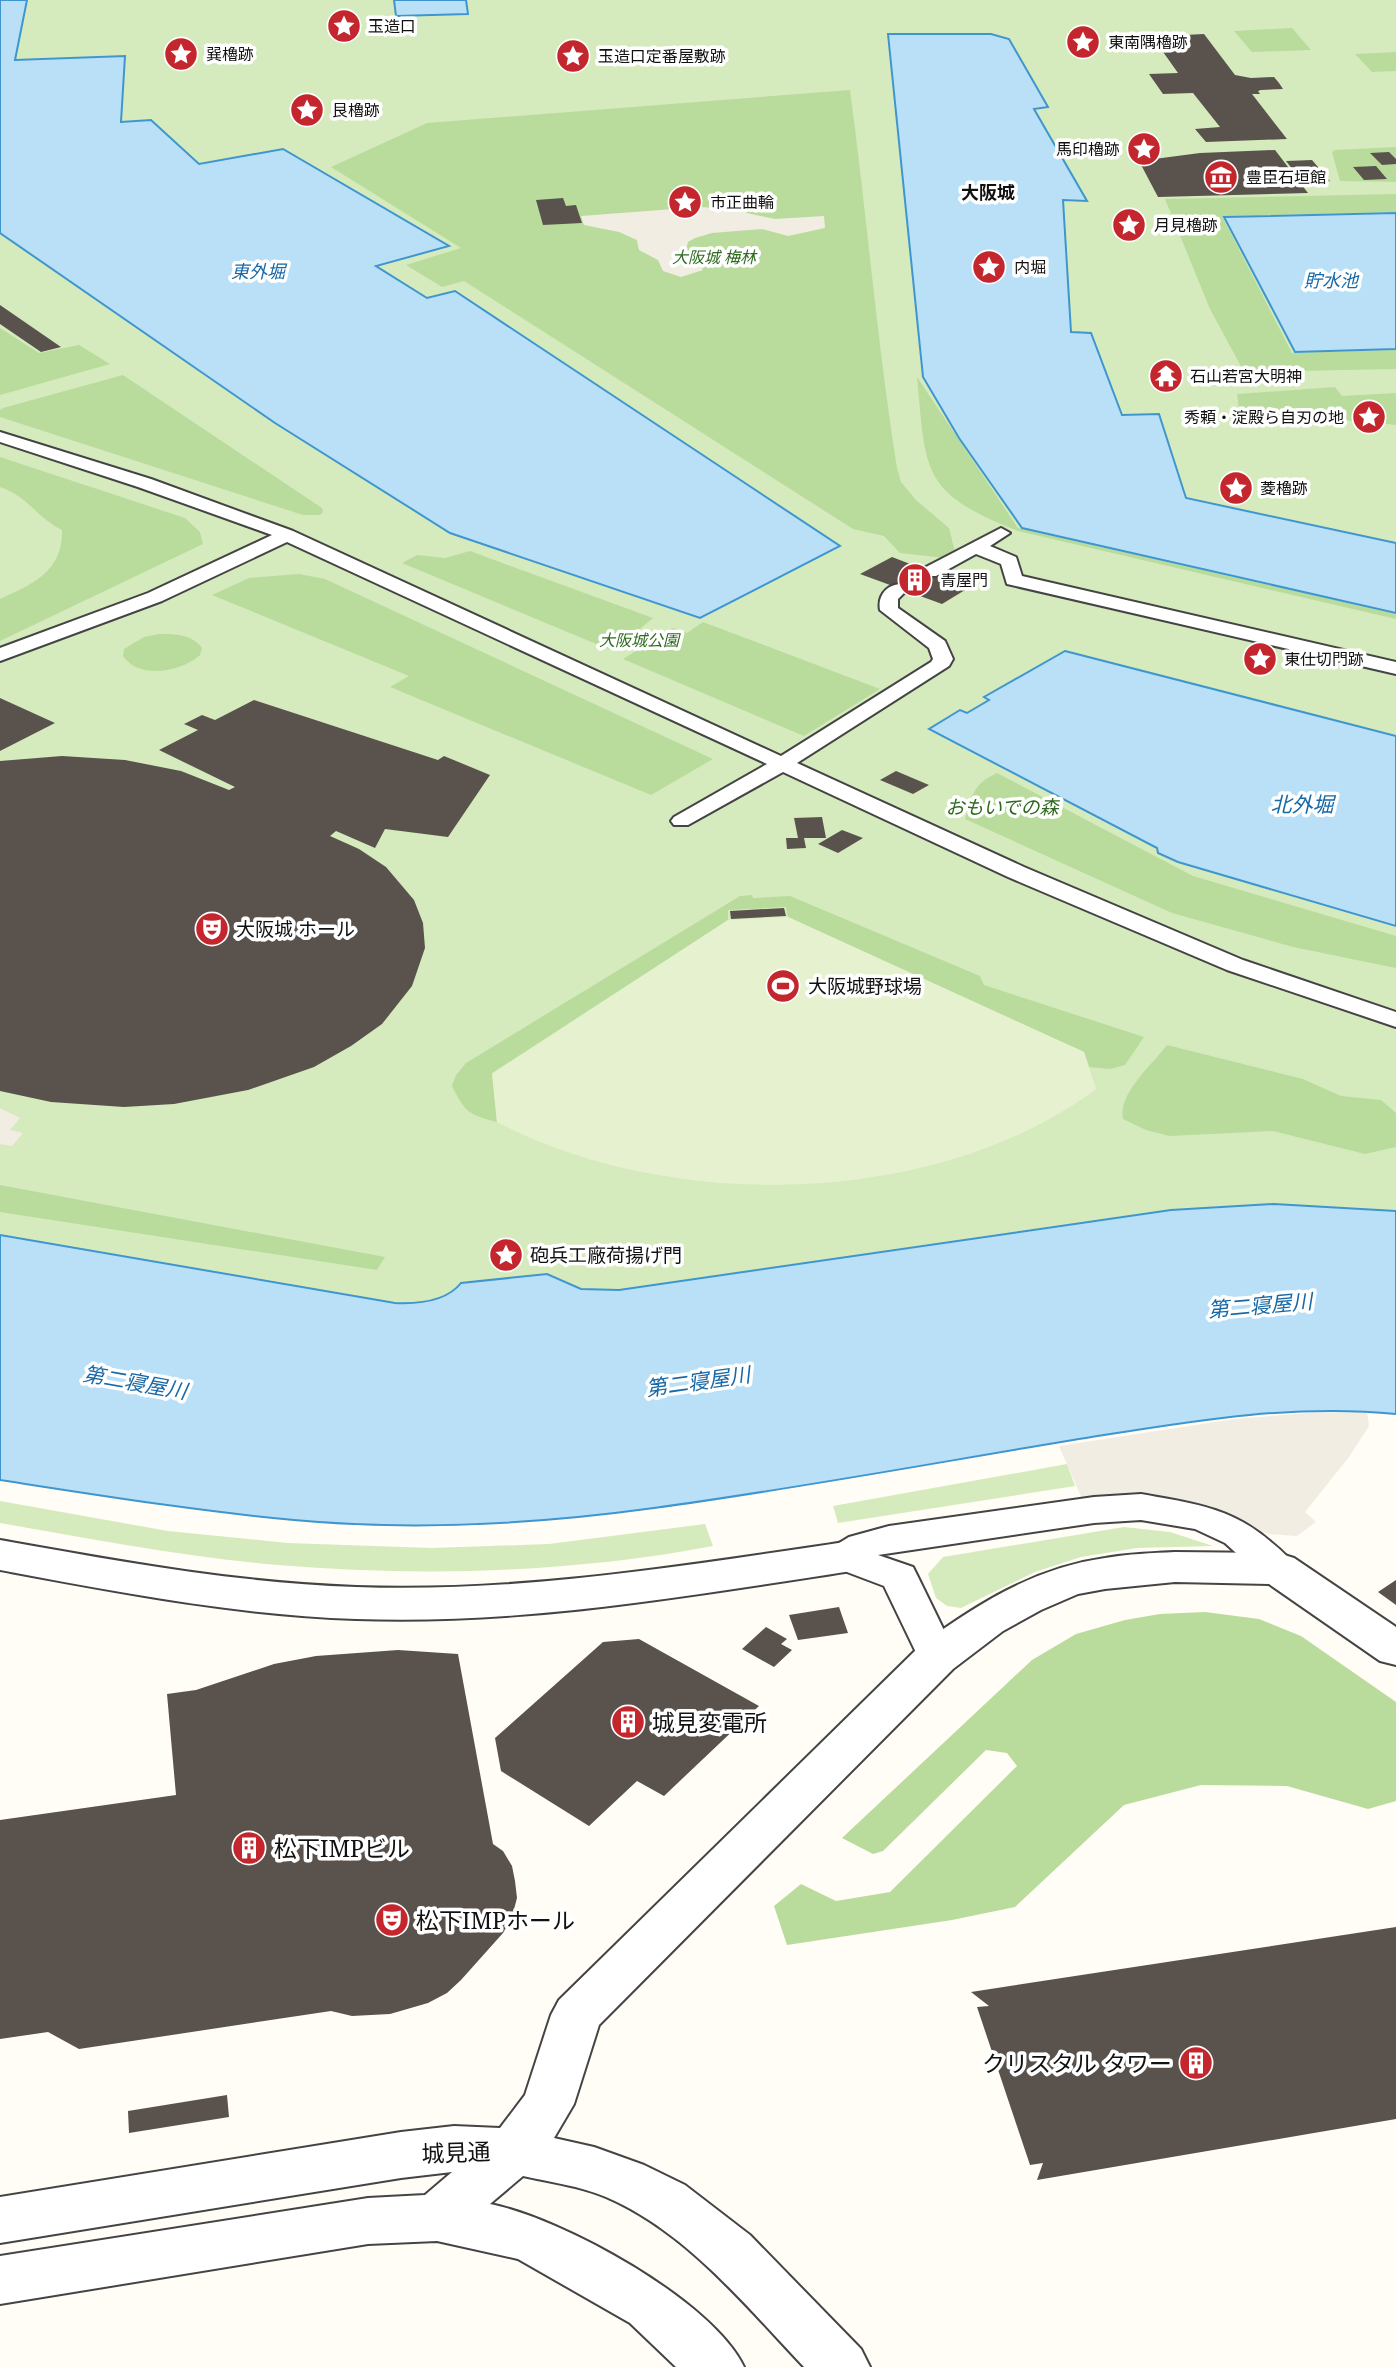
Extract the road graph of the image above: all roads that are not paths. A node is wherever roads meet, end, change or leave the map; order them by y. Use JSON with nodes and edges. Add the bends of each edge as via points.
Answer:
{"nodes":[{"id":1,"x":0,"y":437,"type":"edge"},
{"id":2,"x":1001,"y":533,"type":"dead end"},
{"id":3,"x":287,"y":535,"type":"junction"},
{"id":4,"x":975,"y":547,"type":"junction"},
{"id":5,"x":930,"y":572,"type":"dead end"},
{"id":6,"x":899,"y":589,"type":"dead end"},
{"id":7,"x":0,"y":655,"type":"edge"},
{"id":8,"x":1396,"y":668,"type":"edge"},
{"id":9,"x":782,"y":764,"type":"junction"},
{"id":10,"x":681,"y":821,"type":"dead end"},
{"id":11,"x":1396,"y":1020,"type":"edge"},
{"id":12,"x":0,"y":1555,"type":"edge"},
{"id":13,"x":845,"y":1557,"type":"junction"},
{"id":14,"x":1278,"y":1569,"type":"junction"},
{"id":15,"x":1396,"y":1649,"type":"edge"},
{"id":16,"x":937,"y":1657,"type":"junction"},
{"id":17,"x":514,"y":2151,"type":"junction"},
{"id":18,"x":437,"y":2218,"type":"junction"},
{"id":19,"x":0,"y":2220,"type":"edge"},
{"id":20,"x":0,"y":2280,"type":"edge"},
{"id":21,"x":715,"y":2367,"type":"edge"},
{"id":22,"x":841,"y":2367,"type":"edge"}],
"edges":[{"from":1,"to":3,"type":"street"},
{"from":2,"to":4,"type":"street"},
{"from":3,"to":7,"type":"street","via":[[155,597]]},
{"from":3,"to":9,"type":"street"},
{"from":4,"to":5,"type":"street"},
{"from":4,"to":8,"type":"street","via":[[1010,561],[1014,580]]},
{"from":6,"to":9,"type":"street","via":[[890,595],[890,610],[938,645],[943,659],[939,666]]},
{"from":9,"to":10,"type":"street"},
{"from":9,"to":11,"type":"street","via":[[1016,872],[1235,965]]},
{"from":12,"to":13,"type":"street","via":[[199,1588],[356,1603],[590,1594]]},
{"from":13,"to":14,"type":"street","via":[[862,1546],[889,1539],[1141,1507],[1203,1518],[1238,1534]]},
{"from":13,"to":16,"type":"street","via":[[899,1577]]},
{"from":14,"to":15,"type":"street"},
{"from":14,"to":16,"type":"street","via":[[1175,1567],[1068,1581],[987,1620]]},
{"from":16,"to":17,"type":"street","via":[[577,2015],[548,2104]]},
{"from":17,"to":18,"type":"street"},
{"from":17,"to":19,"type":"street","name":"城見通","via":[[454,2149],[401,2155]]},
{"from":17,"to":22,"type":"street","name":"城見通","via":[[594,2170],[666,2201],[730,2252]]},
{"from":18,"to":20,"type":"street","via":[[368,2221]]},
{"from":18,"to":21,"type":"street","via":[[501,2230],[559,2253],[650,2306]]}]}
